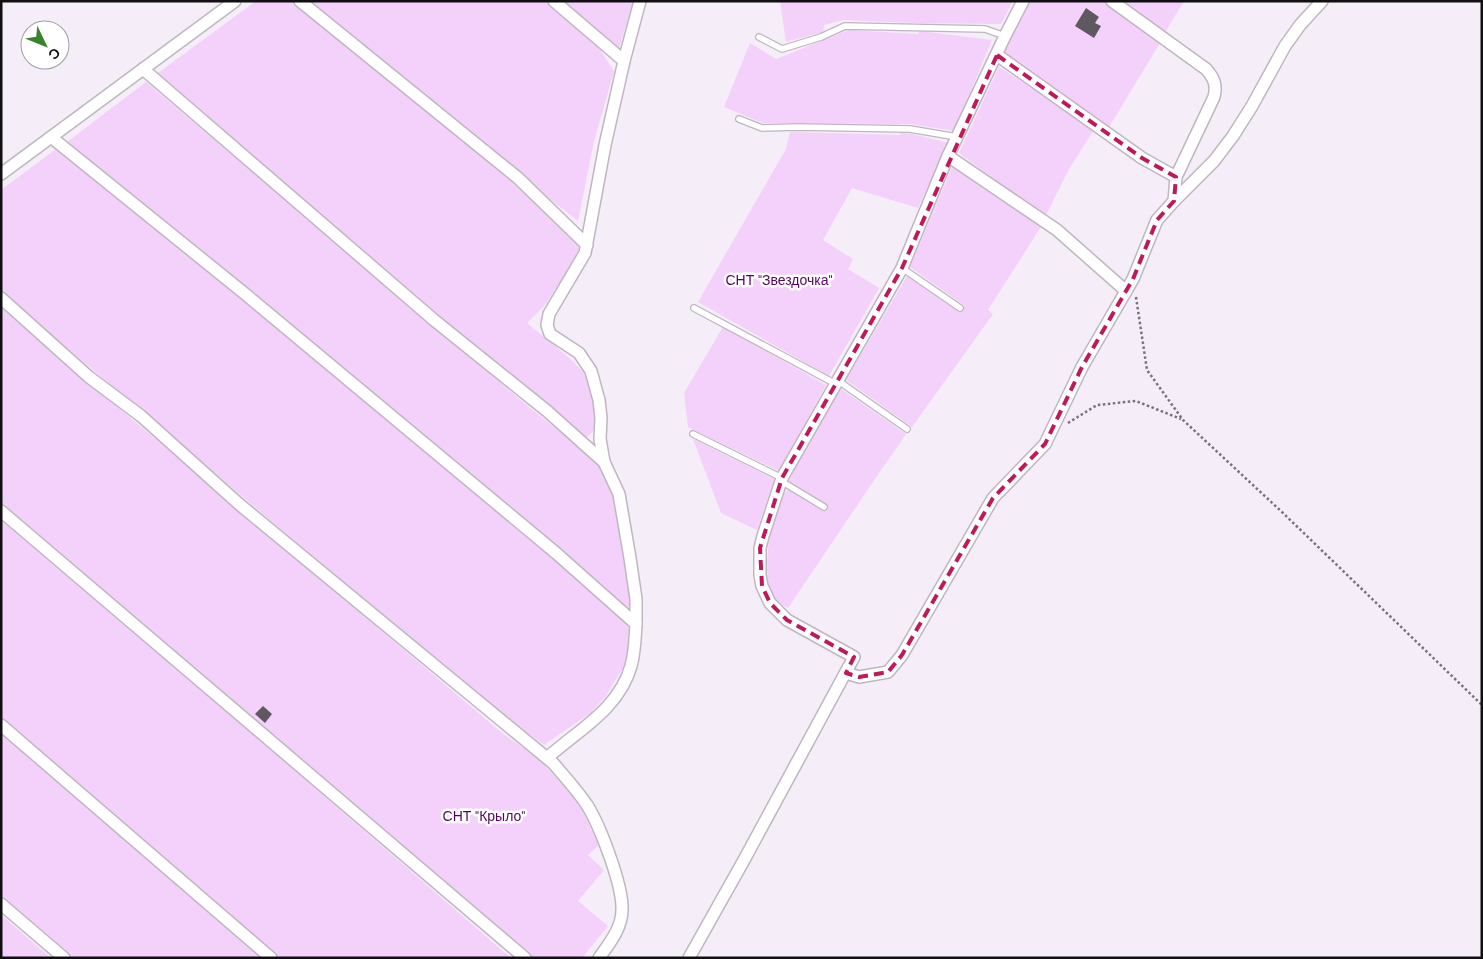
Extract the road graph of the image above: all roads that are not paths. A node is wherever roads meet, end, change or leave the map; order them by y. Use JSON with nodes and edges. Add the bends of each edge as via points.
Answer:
{"nodes":[{"id":1,"x":235,"y":1,"type":"edge"},
{"id":2,"x":300,"y":1,"type":"edge"},
{"id":3,"x":554,"y":1,"type":"edge"},
{"id":4,"x":640,"y":1,"type":"edge"},
{"id":5,"x":1023,"y":1,"type":"edge"},
{"id":6,"x":1112,"y":1,"type":"edge"},
{"id":7,"x":1322,"y":1,"type":"edge"},
{"id":8,"x":1005,"y":36,"type":"junction"},
{"id":9,"x":759,"y":37,"type":"dead end"},
{"id":10,"x":997,"y":54,"type":"junction"},
{"id":11,"x":624,"y":61,"type":"junction"},
{"id":12,"x":142,"y":69,"type":"junction"},
{"id":13,"x":739,"y":119,"type":"dead end"},
{"id":14,"x":51,"y":137,"type":"junction"},
{"id":15,"x":958,"y":137,"type":"junction"},
{"id":16,"x":948,"y":156,"type":"junction"},
{"id":17,"x":1,"y":174,"type":"edge"},
{"id":18,"x":1176,"y":177,"type":"junction"},
{"id":19,"x":1174,"y":200,"type":"junction"},
{"id":20,"x":587,"y":245,"type":"junction"},
{"id":21,"x":902,"y":268,"type":"junction"},
{"id":22,"x":1126,"y":291,"type":"junction"},
{"id":23,"x":1,"y":298,"type":"edge"},
{"id":24,"x":694,"y":308,"type":"dead end"},
{"id":25,"x":960,"y":308,"type":"dead end"},
{"id":26,"x":836,"y":382,"type":"junction"},
{"id":27,"x":907,"y":429,"type":"dead end"},
{"id":28,"x":693,"y":434,"type":"dead end"},
{"id":29,"x":604,"y":462,"type":"junction"},
{"id":30,"x":781,"y":479,"type":"junction"},
{"id":31,"x":824,"y":507,"type":"dead end"},
{"id":32,"x":1,"y":511,"type":"edge"},
{"id":33,"x":636,"y":624,"type":"junction"},
{"id":34,"x":846,"y":673,"type":"junction"},
{"id":35,"x":1,"y":724,"type":"edge"},
{"id":36,"x":547,"y":758,"type":"junction"},
{"id":37,"x":1,"y":904,"type":"edge"},
{"id":38,"x":64,"y":958,"type":"edge"},
{"id":39,"x":271,"y":958,"type":"edge"},
{"id":40,"x":525,"y":958,"type":"edge"},
{"id":41,"x":599,"y":958,"type":"edge"},
{"id":42,"x":689,"y":958,"type":"edge"}],
"edges":[{"from":1,"to":12,"type":"street"},
{"from":2,"to":20,"type":"street","via":[[518,178]]},
{"from":3,"to":11,"type":"street"},
{"from":4,"to":11,"type":"street"},
{"from":5,"to":8,"type":"street"},
{"from":6,"to":18,"type":"street","via":[[1206,69],[1215,81],[1214,97]]},
{"from":7,"to":19,"type":"street","via":[[1295,32],[1233,136]]},
{"from":8,"to":9,"type":"lane","via":[[985,30],[845,26],[782,49]]},
{"from":8,"to":10,"type":"street"},
{"from":10,"to":15,"type":"street"},
{"from":10,"to":18,"type":"street","via":[[1142,158]]},
{"from":11,"to":20,"type":"street","via":[[604,145]]},
{"from":12,"to":14,"type":"street"},
{"from":12,"to":29,"type":"street","via":[[426,314],[547,411]]},
{"from":13,"to":15,"type":"lane","via":[[762,128],[910,129]]},
{"from":14,"to":17,"type":"street"},
{"from":14,"to":33,"type":"street","via":[[244,293],[556,553]]},
{"from":15,"to":16,"type":"street"},
{"from":16,"to":21,"type":"street"},
{"from":16,"to":22,"type":"street","via":[[1056,230]]},
{"from":18,"to":19,"type":"street"},
{"from":19,"to":22,"type":"street","via":[[1157,220]]},
{"from":20,"to":29,"type":"street","via":[[549,314],[547,325],[550,334],[579,353],[592,371],[599,400]]},
{"from":21,"to":25,"type":"lane"},
{"from":21,"to":26,"type":"street"},
{"from":22,"to":34,"type":"street","via":[[1082,367],[1045,444],[993,498],[902,655],[888,672],[859,677]]},
{"from":23,"to":36,"type":"street","via":[[239,504]]},
{"from":24,"to":26,"type":"lane"},
{"from":26,"to":27,"type":"lane"},
{"from":26,"to":30,"type":"street"},
{"from":28,"to":30,"type":"lane"},
{"from":29,"to":33,"type":"street","via":[[619,494],[636,599]]},
{"from":30,"to":31,"type":"lane"},
{"from":30,"to":34,"type":"street","via":[[760,548],[762,586],[770,602],[787,620],[854,657]]},
{"from":32,"to":40,"type":"street"},
{"from":33,"to":36,"type":"street","via":[[631,668],[614,698],[599,716]]},
{"from":34,"to":42,"type":"street"},
{"from":35,"to":39,"type":"street"},
{"from":36,"to":41,"type":"street","via":[[587,804],[605,843],[620,890],[620,920],[614,937]]},
{"from":37,"to":38,"type":"street"}]}
